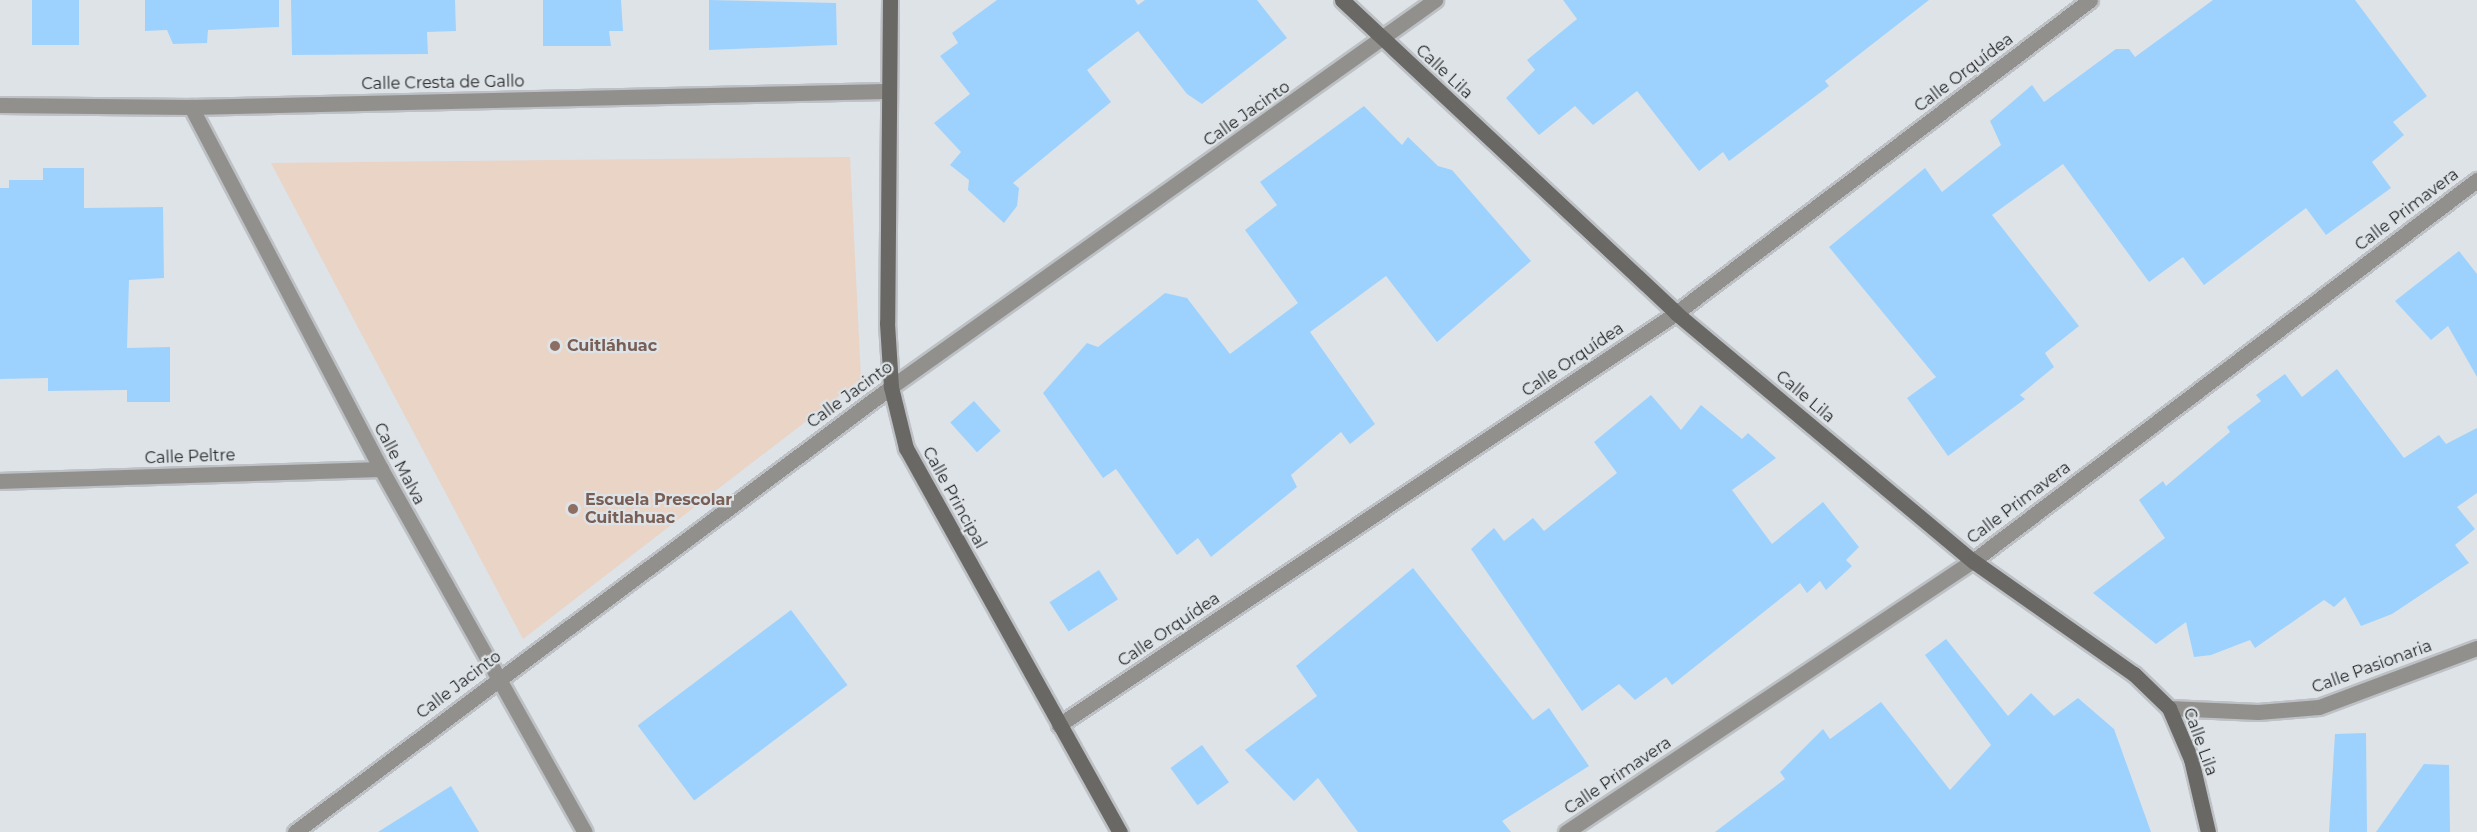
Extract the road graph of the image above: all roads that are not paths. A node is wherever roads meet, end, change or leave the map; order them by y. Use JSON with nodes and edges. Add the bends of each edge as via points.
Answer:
{"nodes":[{"id":1,"x":890,"y":0,"type":"edge"},
{"id":2,"x":1342,"y":0,"type":"edge"},
{"id":3,"x":1435,"y":0,"type":"edge"},
{"id":4,"x":2090,"y":0,"type":"edge"},
{"id":5,"x":1383,"y":40,"type":"junction"},
{"id":6,"x":886,"y":91,"type":"junction"},
{"id":7,"x":0,"y":105,"type":"edge"},
{"id":8,"x":191,"y":107,"type":"junction"},
{"id":9,"x":2477,"y":180,"type":"edge"},
{"id":10,"x":1676,"y":313,"type":"junction"},
{"id":11,"x":891,"y":387,"type":"junction"},
{"id":12,"x":381,"y":469,"type":"junction"},
{"id":13,"x":0,"y":481,"type":"edge"},
{"id":14,"x":1973,"y":561,"type":"junction"},
{"id":15,"x":2477,"y":648,"type":"edge"},
{"id":16,"x":496,"y":679,"type":"junction"},
{"id":17,"x":2169,"y":708,"type":"junction"},
{"id":18,"x":1059,"y":725,"type":"junction"},
{"id":19,"x":295,"y":832,"type":"edge"},
{"id":20,"x":585,"y":832,"type":"edge"},
{"id":21,"x":1120,"y":832,"type":"edge"},
{"id":22,"x":1566,"y":832,"type":"edge"},
{"id":23,"x":2208,"y":832,"type":"edge"}],
"edges":[{"from":1,"to":6,"type":"street","name":"Calle Principal"},
{"from":2,"to":5,"type":"street","name":"Calle Lila"},
{"from":3,"to":5,"type":"street","name":"Calle Jacinto"},
{"from":4,"to":10,"type":"street","name":"Calle Orquídea"},
{"from":5,"to":10,"type":"street","name":"Calle Lila"},
{"from":5,"to":11,"type":"street","name":"Calle Jacinto"},
{"from":6,"to":8,"type":"street","name":"Calle Cresta de Gallo"},
{"from":6,"to":11,"type":"street","name":"Calle Principal"},
{"from":7,"to":8,"type":"street","name":"Calle Cresta de Gallo"},
{"from":8,"to":12,"type":"street","name":"Calle Malva"},
{"from":9,"to":14,"type":"street","name":"Calle Primavera"},
{"from":10,"to":14,"type":"street","name":"Calle Lila"},
{"from":10,"to":18,"type":"street","name":"Calle Orquídea"},
{"from":11,"to":16,"type":"street","name":"Calle Jacinto"},
{"from":11,"to":18,"type":"street","name":"Calle Principal","via":[[906,448]]},
{"from":12,"to":13,"type":"street","name":"Calle Peltre"},
{"from":12,"to":16,"type":"street","name":"Calle Malva"},
{"from":14,"to":17,"type":"street","name":"Calle Lila","via":[[2134,674]]},
{"from":14,"to":22,"type":"street","name":"Calle Primavera"},
{"from":15,"to":17,"type":"street","name":"Calle Pasionaria","via":[[2319,707],[2258,712]]},
{"from":16,"to":19,"type":"street","name":"Calle Jacinto"},
{"from":16,"to":20,"type":"street","name":"Calle Malva"},
{"from":17,"to":23,"type":"street","name":"Calle Lila","via":[[2191,759]]},
{"from":18,"to":21,"type":"street","name":"Calle Principal"}]}
